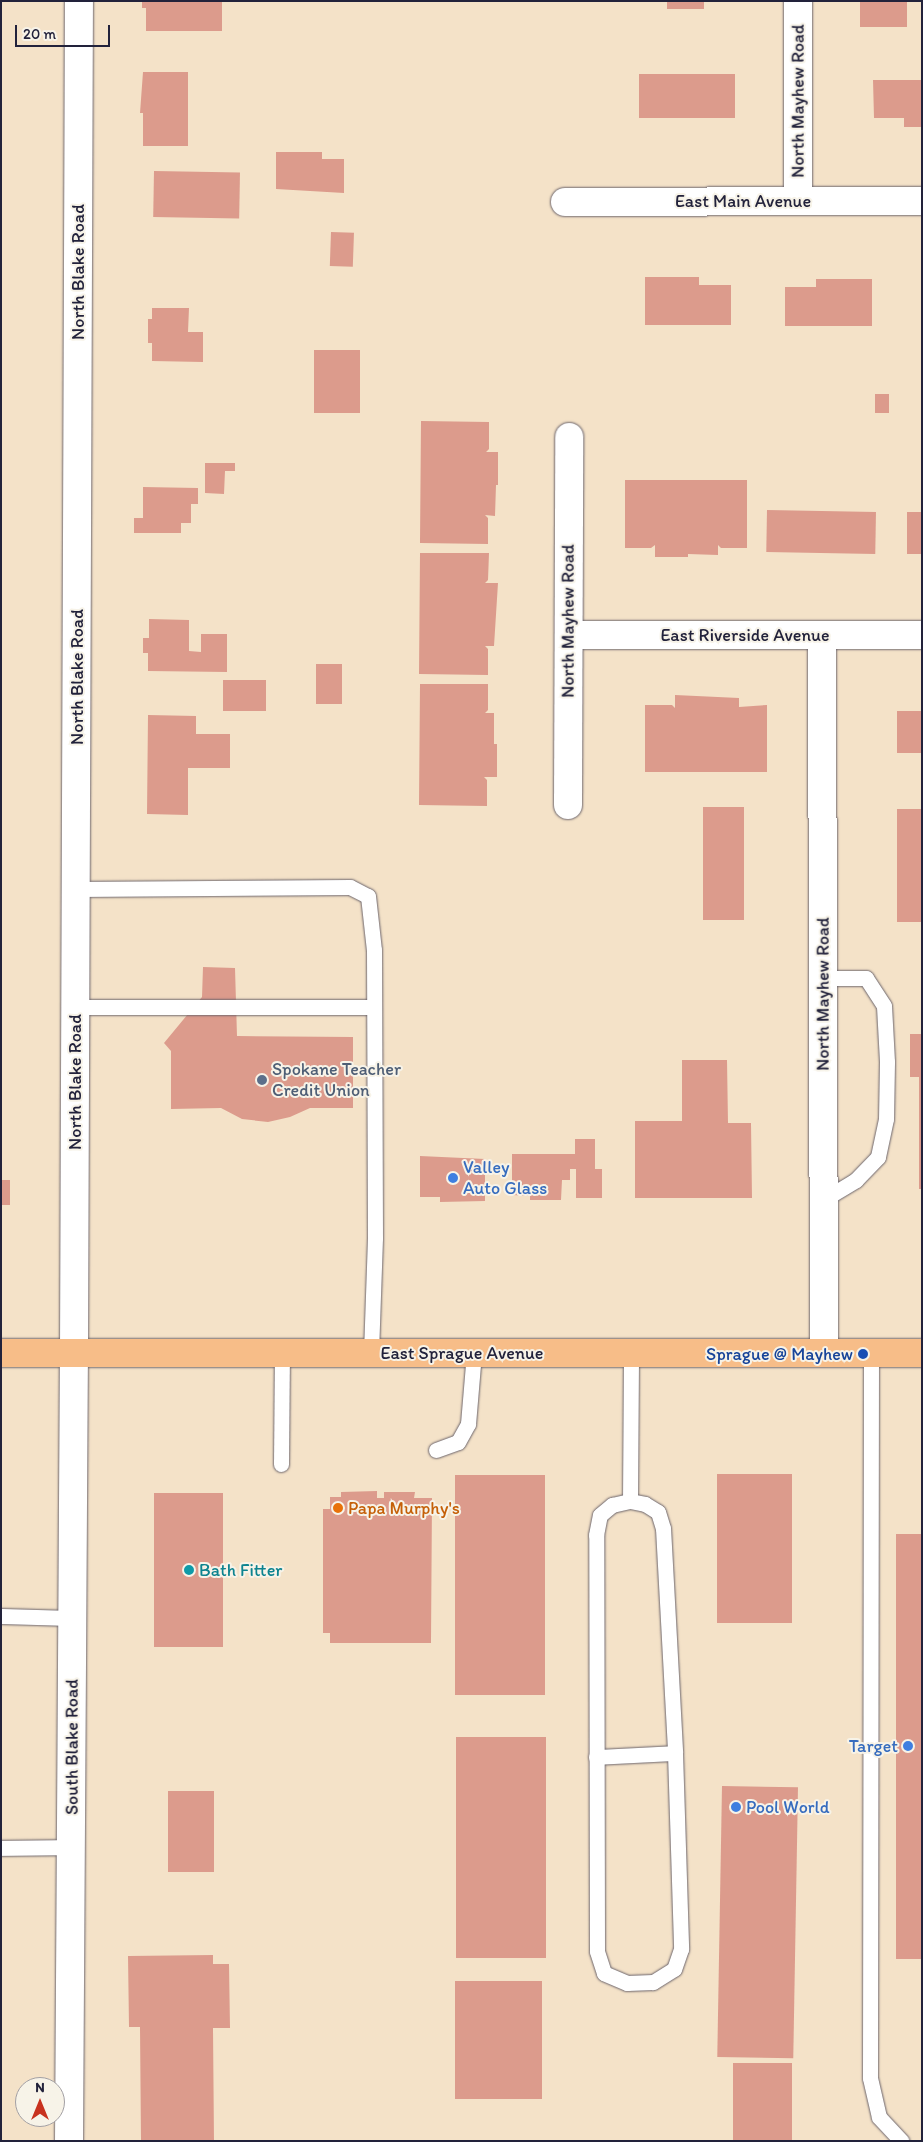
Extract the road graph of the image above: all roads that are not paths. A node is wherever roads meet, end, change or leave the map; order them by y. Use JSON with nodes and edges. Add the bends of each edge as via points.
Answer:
{"nodes":[{"id":1,"x":79,"y":1,"type":"edge"},
{"id":2,"x":798,"y":1,"type":"edge"},
{"id":3,"x":798,"y":201,"type":"junction"},
{"id":4,"x":922,"y":201,"type":"edge"},
{"id":5,"x":565,"y":202,"type":"dead end"},
{"id":6,"x":568,"y":437,"type":"dead end"},
{"id":7,"x":568,"y":635,"type":"junction"},
{"id":8,"x":822,"y":635,"type":"junction"},
{"id":9,"x":922,"y":635,"type":"edge"},
{"id":10,"x":568,"y":805,"type":"dead end"},
{"id":11,"x":76,"y":889,"type":"junction"},
{"id":12,"x":823,"y":978,"type":"junction"},
{"id":13,"x":75,"y":1007,"type":"junction"},
{"id":14,"x":374,"y":1007,"type":"junction"},
{"id":15,"x":824,"y":1199,"type":"junction"},
{"id":16,"x":824,"y":1352,"type":"junction"},
{"id":17,"x":1,"y":1353,"type":"edge"},
{"id":18,"x":74,"y":1353,"type":"junction"},
{"id":19,"x":282,"y":1353,"type":"junction"},
{"id":20,"x":371,"y":1353,"type":"junction"},
{"id":21,"x":474,"y":1353,"type":"junction"},
{"id":22,"x":631,"y":1353,"type":"junction"},
{"id":23,"x":871,"y":1353,"type":"junction"},
{"id":24,"x":922,"y":1353,"type":"edge"},
{"id":25,"x":436,"y":1450,"type":"dead end"},
{"id":26,"x":281,"y":1464,"type":"dead end"},
{"id":27,"x":630,"y":1500,"type":"junction"},
{"id":28,"x":1,"y":1616,"type":"edge"},
{"id":29,"x":72,"y":1618,"type":"junction"},
{"id":30,"x":675,"y":1753,"type":"junction"},
{"id":31,"x":596,"y":1757,"type":"junction"},
{"id":32,"x":71,"y":1847,"type":"junction"},
{"id":33,"x":1,"y":1848,"type":"edge"},
{"id":34,"x":69,"y":2141,"type":"edge"},
{"id":35,"x":901,"y":2141,"type":"edge"}],
"edges":[{"from":1,"to":11,"type":"street","name":"North Blake Road"},
{"from":2,"to":3,"type":"street","name":"North Mayhew Road"},
{"from":3,"to":4,"type":"street","name":"East Main Avenue"},
{"from":3,"to":5,"type":"street","name":"East Main Avenue"},
{"from":6,"to":7,"type":"street","name":"North Mayhew Road"},
{"from":7,"to":8,"type":"street","name":"East Riverside Avenue"},
{"from":7,"to":10,"type":"street","name":"North Mayhew Road"},
{"from":8,"to":9,"type":"street","name":"East Riverside Avenue"},
{"from":8,"to":12,"type":"street","name":"North Mayhew Road"},
{"from":11,"to":13,"type":"street","name":"North Blake Road"},
{"from":11,"to":14,"type":"lane","via":[[350,887],[368,896],[374,950]]},
{"from":12,"to":15,"type":"street","name":"North Mayhew Road"},
{"from":12,"to":15,"type":"lane","via":[[866,978],[884,1006],[887,1062],[886,1119],[878,1156],[856,1180]]},
{"from":13,"to":14,"type":"lane"},
{"from":13,"to":18,"type":"street","name":"North Blake Road"},
{"from":14,"to":20,"type":"lane","via":[[375,1238]]},
{"from":15,"to":16,"type":"street","name":"North Mayhew Road"},
{"from":16,"to":22,"type":"main road","name":"East Sprague Avenue"},
{"from":16,"to":23,"type":"main road","name":"East Sprague Avenue"},
{"from":17,"to":18,"type":"main road","name":"East Sprague Avenue"},
{"from":18,"to":19,"type":"main road","name":"East Sprague Avenue"},
{"from":18,"to":29,"type":"street","name":"South Blake Road"},
{"from":19,"to":20,"type":"main road","name":"East Sprague Avenue"},
{"from":19,"to":26,"type":"lane"},
{"from":20,"to":21,"type":"main road","name":"East Sprague Avenue"},
{"from":21,"to":22,"type":"main road","name":"East Sprague Avenue"},
{"from":21,"to":25,"type":"lane","via":[[468,1424],[458,1442]]},
{"from":22,"to":27,"type":"lane"},
{"from":23,"to":24,"type":"main road","name":"East Sprague Avenue"},
{"from":23,"to":35,"type":"lane","via":[[870,2078],[878,2117]]},
{"from":27,"to":30,"type":"lane","via":[[658,1512],[663,1528]]},
{"from":27,"to":31,"type":"lane","via":[[612,1505],[600,1515],[596,1536]]},
{"from":28,"to":29,"type":"lane"},
{"from":29,"to":32,"type":"street","name":"South Blake Road"},
{"from":30,"to":31,"type":"lane"},
{"from":30,"to":31,"type":"lane","via":[[682,1949],[674,1969],[653,1982],[627,1983],[604,1973],[597,1951]]},
{"from":32,"to":33,"type":"lane"},
{"from":32,"to":34,"type":"street","name":"South Blake Road"}]}
